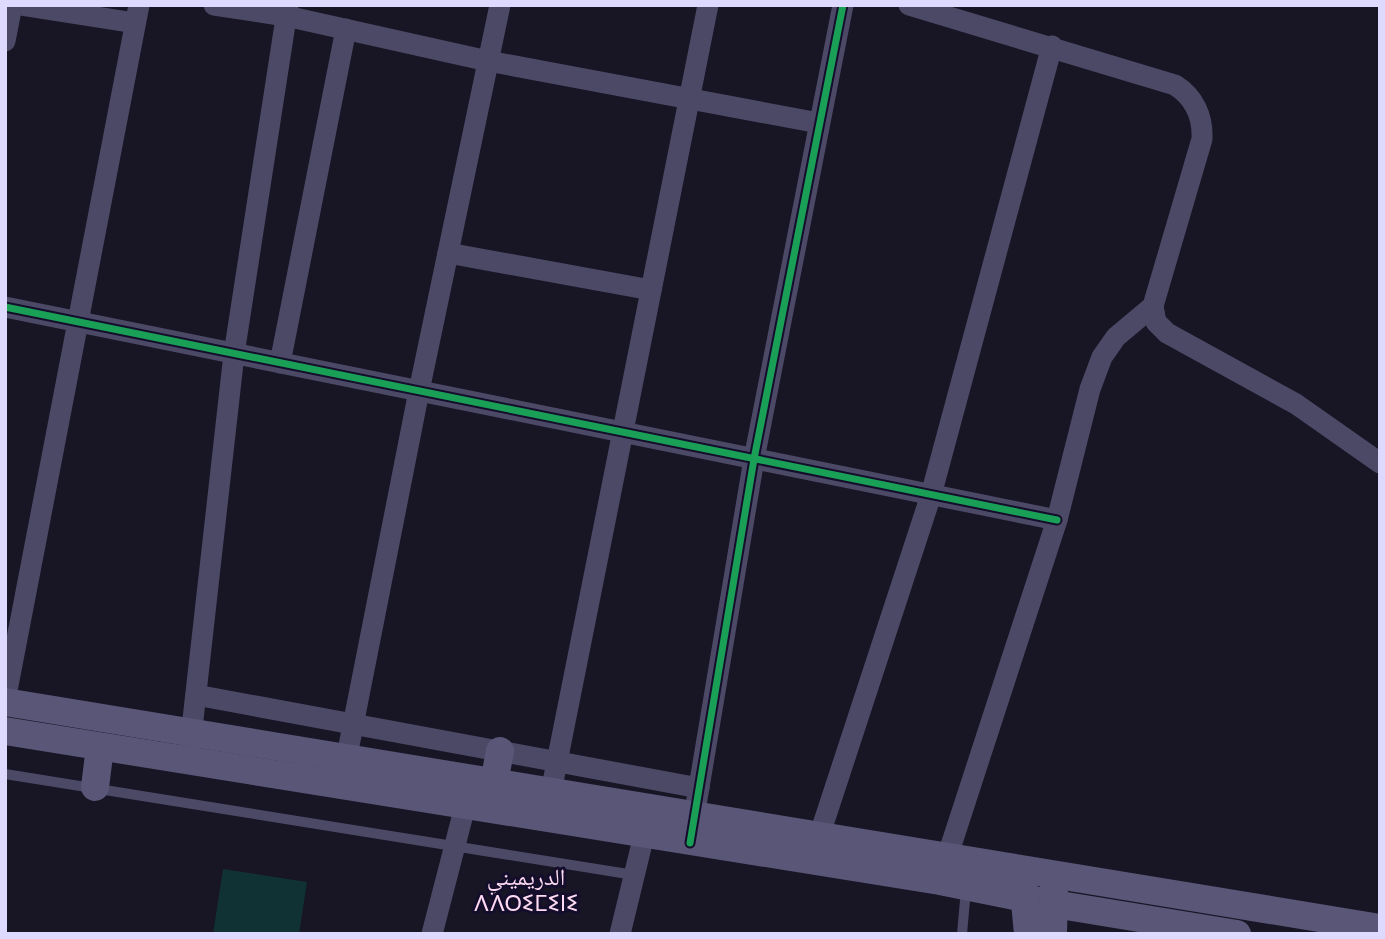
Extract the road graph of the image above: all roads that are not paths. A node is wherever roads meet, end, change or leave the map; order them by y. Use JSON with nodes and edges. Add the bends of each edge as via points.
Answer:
{"nodes":[{"id":1,"x":12,"y":5,"type":"edge"},
{"id":2,"x":20,"y":5,"type":"edge"},
{"id":3,"x":214,"y":5,"type":"edge"},
{"id":4,"x":500,"y":5,"type":"edge"},
{"id":5,"x":708,"y":5,"type":"edge"},
{"id":6,"x":843,"y":5,"type":"edge"},
{"id":7,"x":909,"y":5,"type":"edge"},
{"id":8,"x":287,"y":10,"type":"edge"},
{"id":9,"x":137,"y":14,"type":"edge"},
{"id":10,"x":346,"y":29,"type":"junction"},
{"id":11,"x":5,"y":41,"type":"edge"},
{"id":12,"x":1052,"y":46,"type":"junction"},
{"id":13,"x":488,"y":61,"type":"junction"},
{"id":14,"x":690,"y":97,"type":"junction"},
{"id":15,"x":819,"y":123,"type":"junction"},
{"id":16,"x":448,"y":253,"type":"junction"},
{"id":17,"x":652,"y":290,"type":"junction"},
{"id":18,"x":1153,"y":306,"type":"junction"},
{"id":19,"x":5,"y":307,"type":"edge"},
{"id":20,"x":78,"y":322,"type":"junction"},
{"id":21,"x":234,"y":354,"type":"junction"},
{"id":22,"x":280,"y":363,"type":"junction"},
{"id":23,"x":419,"y":391,"type":"junction"},
{"id":24,"x":623,"y":432,"type":"junction"},
{"id":25,"x":754,"y":459,"type":"junction"},
{"id":26,"x":1380,"y":463,"type":"edge"},
{"id":27,"x":931,"y":495,"type":"junction"},
{"id":28,"x":1057,"y":520,"type":"junction"},
{"id":29,"x":196,"y":695,"type":"junction"},
{"id":30,"x":5,"y":701,"type":"edge"},
{"id":31,"x":353,"y":724,"type":"junction"},
{"id":32,"x":5,"y":731,"type":"edge"},
{"id":33,"x":192,"y":732,"type":"junction"},
{"id":34,"x":100,"y":747,"type":"junction"},
{"id":35,"x":500,"y":751,"type":"junction"},
{"id":36,"x":346,"y":758,"type":"junction"},
{"id":37,"x":557,"y":761,"type":"junction"},
{"id":38,"x":189,"y":762,"type":"junction"},
{"id":39,"x":5,"y":774,"type":"edge"},
{"id":40,"x":341,"y":786,"type":"junction"},
{"id":41,"x":95,"y":787,"type":"junction"},
{"id":42,"x":699,"y":788,"type":"junction"},
{"id":43,"x":477,"y":789,"type":"junction"},
{"id":44,"x":551,"y":792,"type":"junction"},
{"id":45,"x":692,"y":830,"type":"junction"},
{"id":46,"x":643,"y":835,"type":"junction"},
{"id":47,"x":455,"y":846,"type":"junction"},
{"id":48,"x":815,"y":849,"type":"junction"},
{"id":49,"x":1021,"y":868,"type":"junction"},
{"id":50,"x":1055,"y":874,"type":"junction"},
{"id":51,"x":951,"y":875,"type":"junction"},
{"id":52,"x":634,"y":876,"type":"junction"},
{"id":53,"x":1024,"y":898,"type":"junction"},
{"id":54,"x":1054,"y":904,"type":"junction"},
{"id":55,"x":1380,"y":928,"type":"edge"},
{"id":56,"x":432,"y":934,"type":"edge"},
{"id":57,"x":620,"y":934,"type":"edge"},
{"id":58,"x":962,"y":934,"type":"edge"},
{"id":59,"x":1028,"y":934,"type":"edge"},
{"id":60,"x":1053,"y":934,"type":"edge"},
{"id":61,"x":1237,"y":934,"type":"edge"}],
"edges":[{"from":1,"to":11,"type":"street"},
{"from":2,"to":9,"type":"street"},
{"from":3,"to":8,"type":"street"},
{"from":4,"to":13,"type":"street"},
{"from":5,"to":14,"type":"street"},
{"from":6,"to":15,"type":"street"},
{"from":7,"to":12,"type":"street"},
{"from":8,"to":10,"type":"street"},
{"from":8,"to":21,"type":"street"},
{"from":9,"to":20,"type":"street"},
{"from":10,"to":13,"type":"street"},
{"from":10,"to":22,"type":"street"},
{"from":12,"to":18,"type":"street","via":[[1175,85],[1196,107],[1202,139]]},
{"from":12,"to":27,"type":"street"},
{"from":13,"to":14,"type":"street"},
{"from":13,"to":16,"type":"street"},
{"from":14,"to":15,"type":"street"},
{"from":14,"to":17,"type":"street"},
{"from":15,"to":25,"type":"street"},
{"from":16,"to":17,"type":"street"},
{"from":16,"to":23,"type":"street"},
{"from":17,"to":24,"type":"street"},
{"from":18,"to":26,"type":"street","via":[[1156,322],[1167,333],[1296,404]]},
{"from":18,"to":28,"type":"street","via":[[1116,337],[1102,357]]},
{"from":19,"to":20,"type":"street"},
{"from":20,"to":21,"type":"street"},
{"from":20,"to":30,"type":"street"},
{"from":21,"to":22,"type":"street"},
{"from":21,"to":29,"type":"street"},
{"from":22,"to":23,"type":"street"},
{"from":23,"to":24,"type":"street"},
{"from":23,"to":31,"type":"street"},
{"from":24,"to":25,"type":"street"},
{"from":24,"to":37,"type":"street"},
{"from":25,"to":27,"type":"street"},
{"from":25,"to":42,"type":"street"},
{"from":27,"to":28,"type":"street"},
{"from":27,"to":48,"type":"street"},
{"from":28,"to":51,"type":"street"},
{"from":29,"to":31,"type":"street"},
{"from":29,"to":33,"type":"street"},
{"from":30,"to":33,"type":"main road"},
{"from":31,"to":35,"type":"street"},
{"from":31,"to":36,"type":"street"},
{"from":32,"to":34,"type":"main road"},
{"from":33,"to":36,"type":"main road"},
{"from":33,"to":38,"type":"street"},
{"from":34,"to":38,"type":"main road"},
{"from":34,"to":41,"type":"main road"},
{"from":35,"to":37,"type":"street"},
{"from":35,"to":43,"type":"main road"},
{"from":36,"to":40,"type":"street"},
{"from":36,"to":43,"type":"main road"},
{"from":37,"to":42,"type":"street"},
{"from":37,"to":44,"type":"street"},
{"from":38,"to":40,"type":"main road"},
{"from":39,"to":41,"type":"lane"},
{"from":40,"to":43,"type":"main road"},
{"from":41,"to":47,"type":"lane"},
{"from":42,"to":45,"type":"street"},
{"from":43,"to":44,"type":"main road"},
{"from":43,"to":46,"type":"main road"},
{"from":43,"to":47,"type":"street"},
{"from":44,"to":45,"type":"main road"},
{"from":45,"to":46,"type":"main road"},
{"from":45,"to":48,"type":"main road"},
{"from":46,"to":52,"type":"street"},
{"from":47,"to":52,"type":"lane"},
{"from":47,"to":56,"type":"street"},
{"from":48,"to":51,"type":"main road"},
{"from":49,"to":50,"type":"main road"},
{"from":49,"to":51,"type":"main road"},
{"from":49,"to":53,"type":"main road"},
{"from":50,"to":54,"type":"main road"},
{"from":50,"to":55,"type":"main road"},
{"from":51,"to":53,"type":"main road"},
{"from":51,"to":58,"type":"lane"},
{"from":52,"to":57,"type":"street"},
{"from":53,"to":54,"type":"main road"},
{"from":53,"to":59,"type":"main road"},
{"from":54,"to":60,"type":"main road"},
{"from":54,"to":61,"type":"main road"}]}
